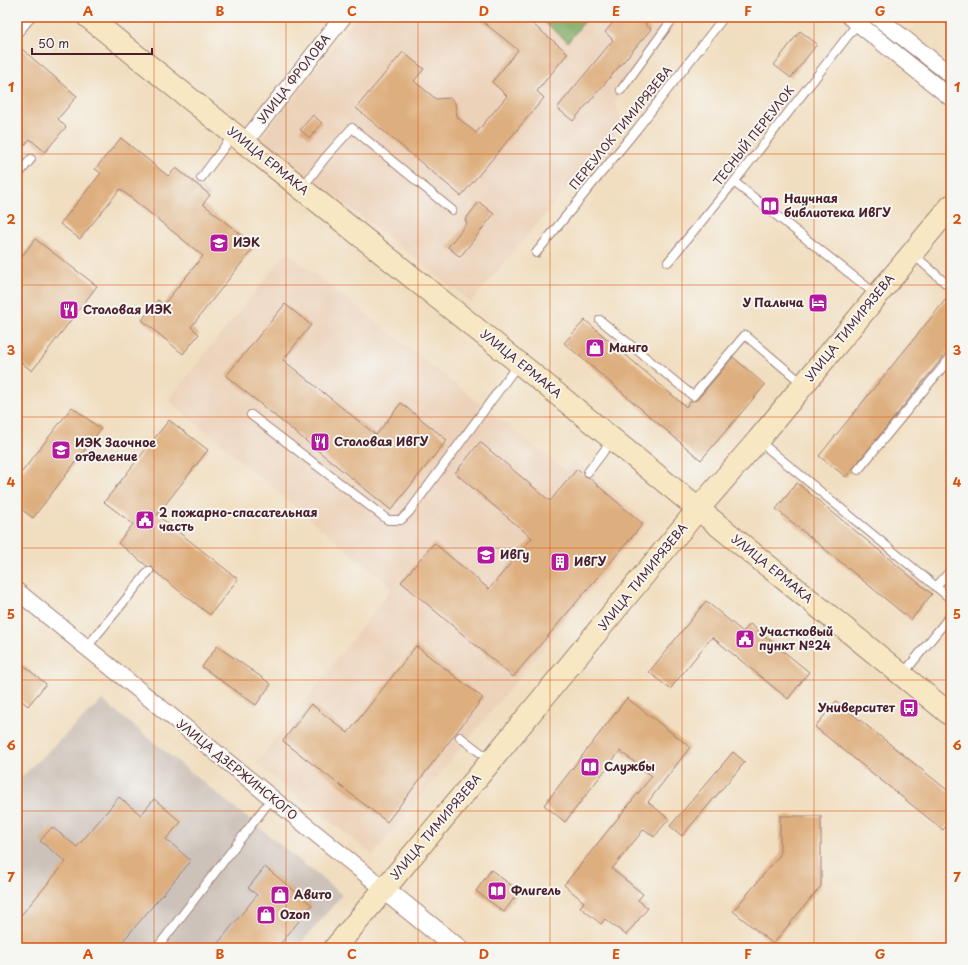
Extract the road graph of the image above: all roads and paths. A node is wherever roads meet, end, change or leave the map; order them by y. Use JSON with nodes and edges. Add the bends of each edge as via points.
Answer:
{"nodes":[{"id":1,"x":26,"y":17,"type":"edge"},
{"id":2,"x":88,"y":17,"type":"edge"},
{"id":3,"x":343,"y":17,"type":"edge"},
{"id":4,"x":674,"y":17,"type":"edge"},
{"id":5,"x":724,"y":17,"type":"edge"},
{"id":6,"x":877,"y":17,"type":"edge"},
{"id":7,"x":854,"y":20,"type":"edge"},
{"id":8,"x":17,"y":28,"type":"edge"},
{"id":9,"x":951,"y":75,"type":"edge"},
{"id":10,"x":621,"y":90,"type":"dead end"},
{"id":11,"x":951,"y":98,"type":"edge"},
{"id":12,"x":240,"y":138,"type":"junction"},
{"id":13,"x":31,"y":160,"type":"dead end"},
{"id":14,"x":17,"y":176,"type":"edge"},
{"id":15,"x":200,"y":178,"type":"dead end"},
{"id":16,"x":734,"y":182,"type":"junction"},
{"id":17,"x":302,"y":188,"type":"junction"},
{"id":18,"x":951,"y":206,"type":"edge"},
{"id":19,"x":452,"y":210,"type":"dead end"},
{"id":20,"x":536,"y":253,"type":"dead end"},
{"id":21,"x":912,"y":253,"type":"junction"},
{"id":22,"x":668,"y":262,"type":"dead end"},
{"id":23,"x":951,"y":288,"type":"edge"},
{"id":24,"x":878,"y":295,"type":"junction"},
{"id":25,"x":600,"y":320,"type":"dead end"},
{"id":26,"x":951,"y":357,"type":"edge"},
{"id":27,"x":519,"y":363,"type":"junction"},
{"id":28,"x":804,"y":385,"type":"junction"},
{"id":29,"x":251,"y":415,"type":"dead end"},
{"id":30,"x":613,"y":439,"type":"junction"},
{"id":31,"x":758,"y":440,"type":"junction"},
{"id":32,"x":858,"y":470,"type":"dead end"},
{"id":33,"x":588,"y":472,"type":"dead end"},
{"id":34,"x":699,"y":508,"type":"junction"},
{"id":35,"x":951,"y":570,"type":"edge"},
{"id":36,"x":149,"y":571,"type":"dead end"},
{"id":37,"x":936,"y":587,"type":"junction"},
{"id":38,"x":17,"y":591,"type":"edge"},
{"id":39,"x":951,"y":599,"type":"edge"},
{"id":40,"x":951,"y":615,"type":"edge"},
{"id":41,"x":87,"y":647,"type":"junction"},
{"id":42,"x":903,"y":675,"type":"junction"},
{"id":43,"x":951,"y":715,"type":"edge"},
{"id":44,"x":460,"y":737,"type":"dead end"},
{"id":45,"x":491,"y":761,"type":"junction"},
{"id":46,"x":272,"y":798,"type":"junction"},
{"id":47,"x":384,"y":889,"type":"junction"},
{"id":48,"x":157,"y":948,"type":"edge"},
{"id":49,"x":335,"y":948,"type":"edge"},
{"id":50,"x":457,"y":948,"type":"edge"}],
"edges":[{"from":1,"to":8,"type":"street"},
{"from":2,"to":12,"type":"main road","name":"УЛИЦА ЕРМАКА"},
{"from":3,"to":12,"type":"street","name":"УЛИЦА ФРОЛОВА"},
{"from":4,"to":10,"type":"lane"},
{"from":5,"to":20,"type":"lane","name":"ПЕРЕУЛОК ТИМИРЯЗЕВА"},
{"from":6,"to":9,"type":"street"},
{"from":7,"to":11,"type":"street"},
{"from":7,"to":16,"type":"lane","name":"ТЕСНЫЙ ПЕРЕУЛОК"},
{"from":12,"to":15,"type":"lane"},
{"from":12,"to":17,"type":"main road","name":"УЛИЦА ЕРМАКА"},
{"from":13,"to":14,"type":"lane"},
{"from":16,"to":22,"type":"lane","name":"ТЕСНЫЙ ПЕРЕУЛОК"},
{"from":16,"to":24,"type":"lane"},
{"from":17,"to":19,"type":"lane","via":[[352,128]]},
{"from":17,"to":27,"type":"main road","name":"УЛИЦА ЕРМАКА"},
{"from":18,"to":21,"type":"main road","name":"УЛИЦА ТИМИРЯЗЕВА"},
{"from":21,"to":23,"type":"lane"},
{"from":21,"to":24,"type":"main road","name":"УЛИЦА ТИМИРЯЗЕВА"},
{"from":24,"to":28,"type":"main road","name":"УЛИЦА ТИМИРЯЗЕВА"},
{"from":25,"to":28,"type":"lane","via":[[693,396],[744,335]]},
{"from":26,"to":32,"type":"lane"},
{"from":27,"to":29,"type":"lane","via":[[409,512],[400,520],[388,520]]},
{"from":27,"to":30,"type":"main road","name":"УЛИЦА ЕРМАКА"},
{"from":28,"to":31,"type":"main road","name":"УЛИЦА ТИМИРЯЗЕВА"},
{"from":30,"to":33,"type":"lane"},
{"from":30,"to":34,"type":"main road","name":"УЛИЦА ЕРМАКА"},
{"from":31,"to":34,"type":"main road","name":"УЛИЦА ТИМИРЯЗЕВА"},
{"from":31,"to":37,"type":"lane"},
{"from":34,"to":42,"type":"main road","name":"УЛИЦА ЕРМАКА"},
{"from":34,"to":45,"type":"main road","name":"УЛИЦА ТИМИРЯЗЕВА"},
{"from":35,"to":37,"type":"lane"},
{"from":36,"to":41,"type":"lane"},
{"from":37,"to":39,"type":"lane"},
{"from":38,"to":41,"type":"street","name":"УЛИЦА ДЗЕРЖИНСКОГО"},
{"from":40,"to":42,"type":"lane"},
{"from":41,"to":46,"type":"street","name":"УЛИЦА ДЗЕРЖИНСКОГО"},
{"from":42,"to":43,"type":"main road","name":"УЛИЦА ЕРМАКА"},
{"from":44,"to":45,"type":"lane"},
{"from":45,"to":47,"type":"main road","name":"УЛИЦА ТИМИРЯЗЕВА"},
{"from":46,"to":47,"type":"street","name":"УЛИЦА ДЗЕРЖИНСКОГО"},
{"from":46,"to":48,"type":"lane"},
{"from":47,"to":49,"type":"main road","name":"УЛИЦА ТИМИРЯЗЕВА"},
{"from":47,"to":50,"type":"street","name":"УЛИЦА ДЗЕРЖИНСКОГО"}]}
